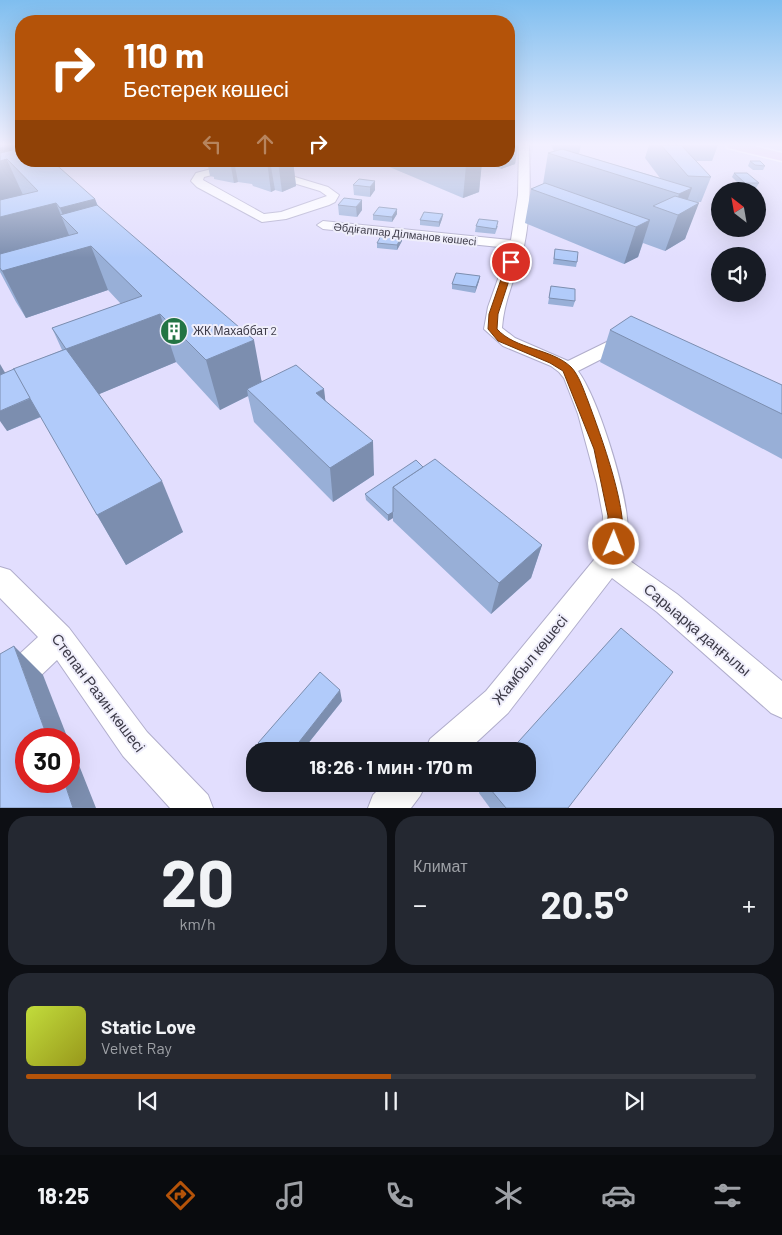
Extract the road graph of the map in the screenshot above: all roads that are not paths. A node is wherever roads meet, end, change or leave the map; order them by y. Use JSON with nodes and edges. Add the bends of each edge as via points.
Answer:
{"nodes":[{"id":1,"x":199,"y":183,"type":"edge"},
{"id":2,"x":303,"y":183,"type":"edge"},
{"id":3,"x":525,"y":183,"type":"edge"},
{"id":4,"x":323,"y":225,"type":"dead end"},
{"id":5,"x":517,"y":245,"type":"junction"},
{"id":6,"x":621,"y":342,"type":"edge"},
{"id":7,"x":568,"y":370,"type":"junction"},
{"id":8,"x":610,"y":561,"type":"junction"},
{"id":9,"x":0,"y":579,"type":"edge"},
{"id":10,"x":59,"y":638,"type":"junction"},
{"id":11,"x":0,"y":693,"type":"edge"},
{"id":12,"x":782,"y":702,"type":"edge"},
{"id":13,"x":452,"y":742,"type":"edge"},
{"id":14,"x":401,"y":792,"type":"edge"},
{"id":15,"x":195,"y":808,"type":"edge"},
{"id":16,"x":386,"y":808,"type":"edge"}],
"edges":[{"from":1,"to":2,"type":"street","via":[[262,218],[282,216],[326,202],[333,195]]},
{"from":3,"to":5,"type":"street"},
{"from":4,"to":5,"type":"street","name":"Әбдіғаппар Ділманов көшесі"},
{"from":5,"to":7,"type":"street","via":[[494,314],[493,329],[501,339]]},
{"from":6,"to":7,"type":"street"},
{"from":7,"to":8,"type":"street","via":[[600,449],[615,516]]},
{"from":8,"to":12,"type":"street","name":"Сарыарқа даңғылы","via":[[667,603]]},
{"from":8,"to":13,"type":"street","name":"Жамбыл көшесі","via":[[497,702]]},
{"from":9,"to":10,"type":"street","name":"Степан Разин көшесі"},
{"from":10,"to":11,"type":"street"},
{"from":10,"to":15,"type":"street","name":"Степан Разин көшесі","via":[[135,744]]},
{"from":14,"to":16,"type":"street"}]}
